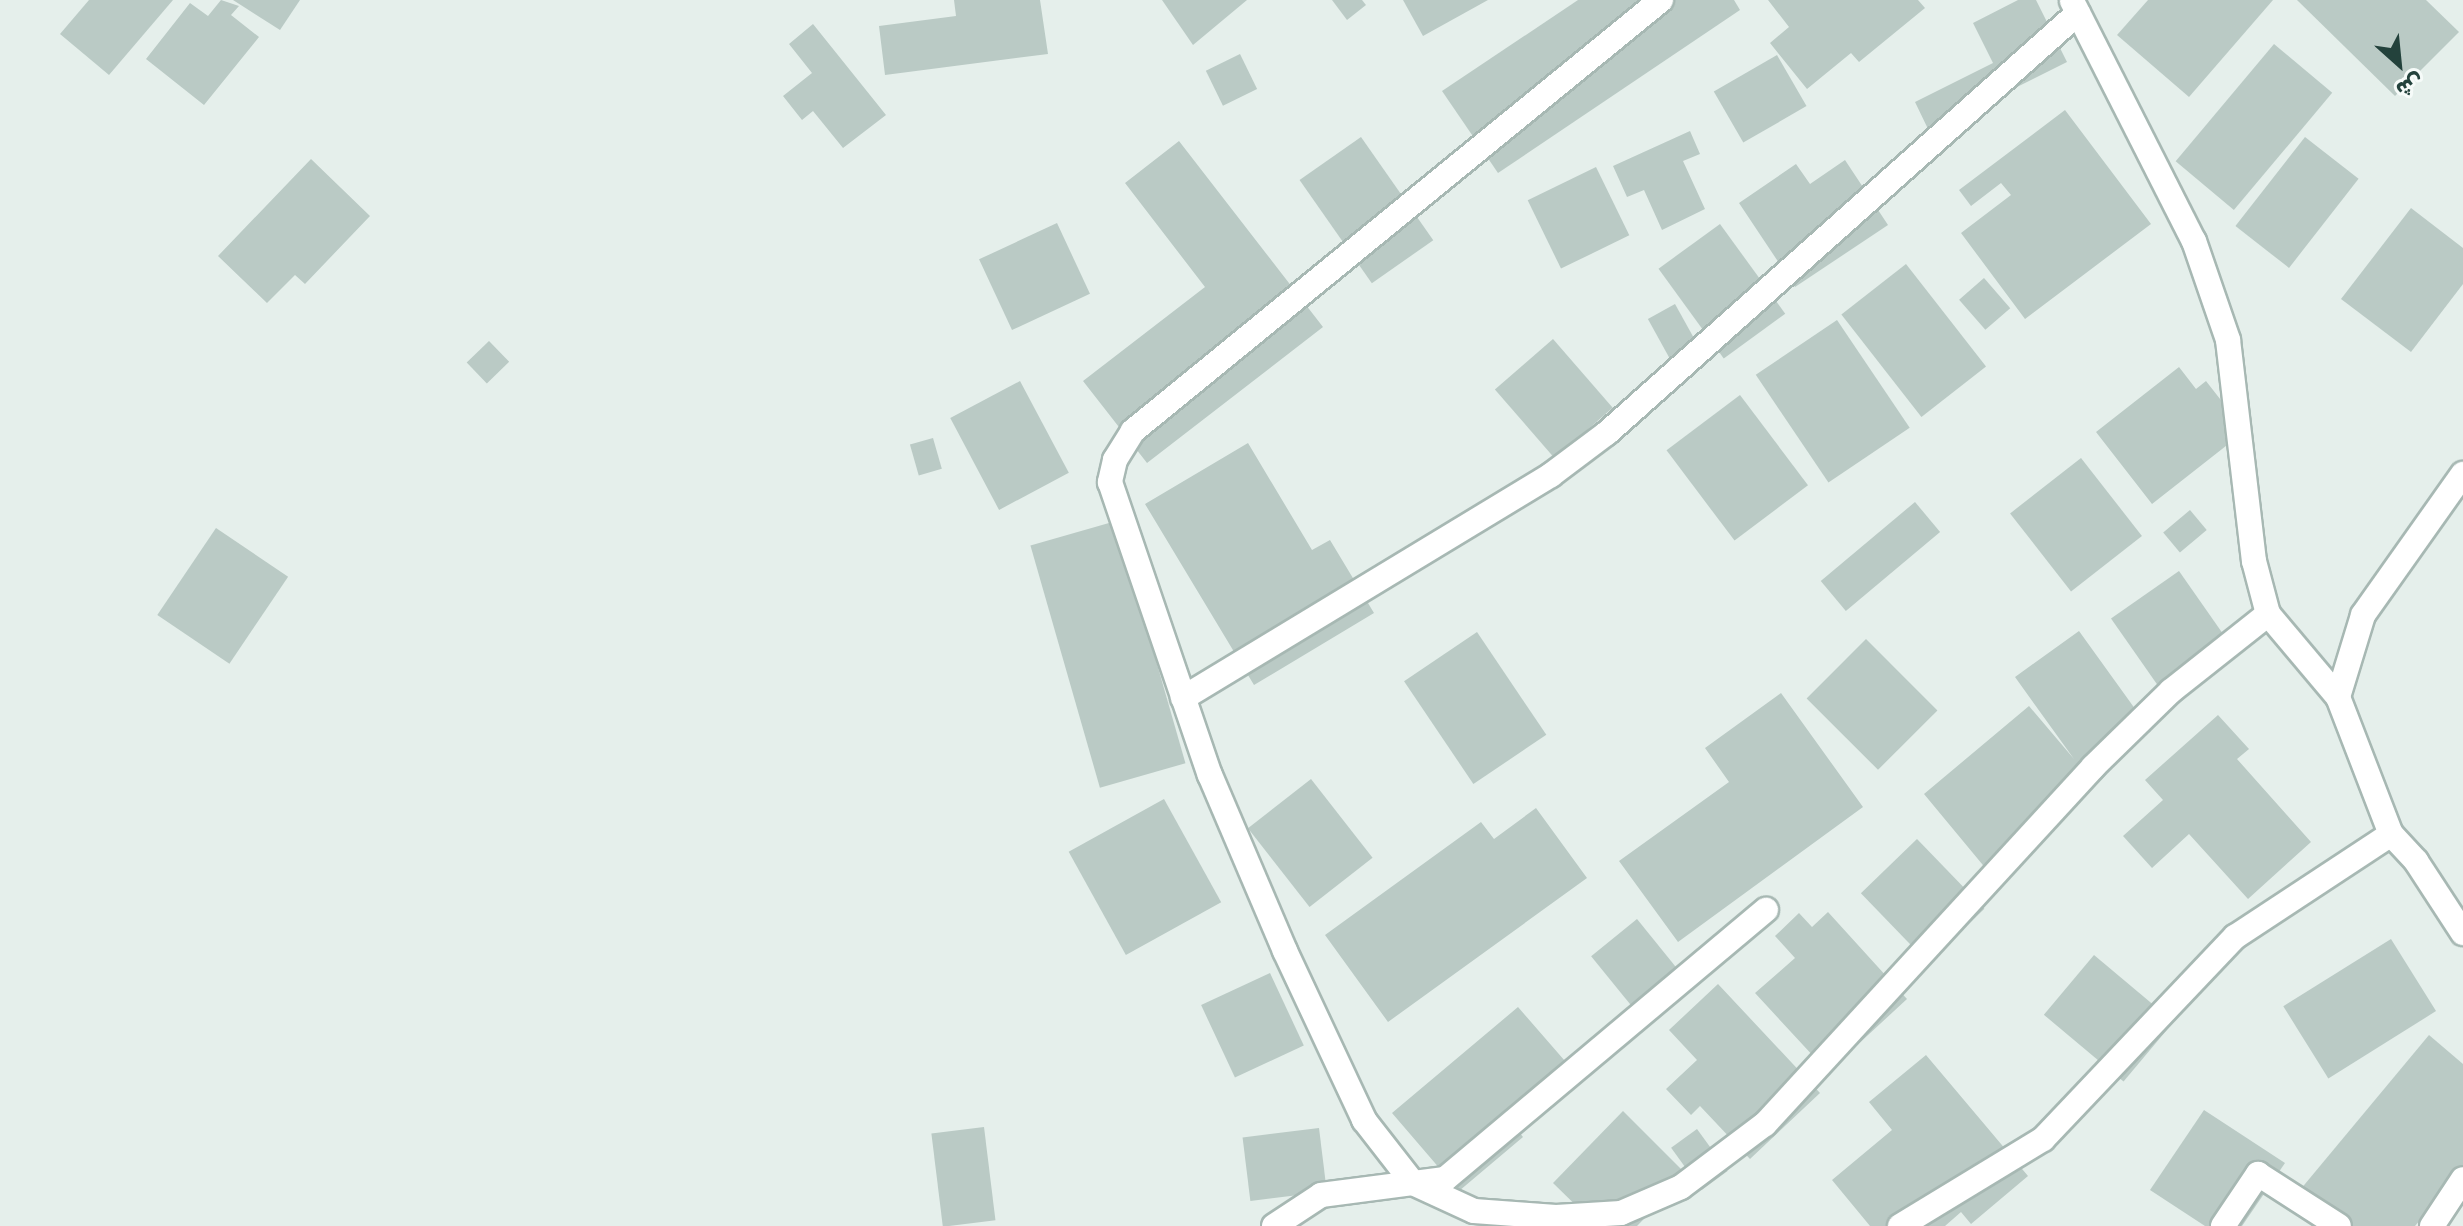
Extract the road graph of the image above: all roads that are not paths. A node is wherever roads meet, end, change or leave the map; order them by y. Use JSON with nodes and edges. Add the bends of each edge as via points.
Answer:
{"nodes":[{"id":1,"x":1661,"y":0,"type":"edge"},
{"id":2,"x":2075,"y":7,"type":"edge"},
{"id":3,"x":2463,"y":474,"type":"edge"},
{"id":4,"x":2268,"y":614,"type":"junction"},
{"id":5,"x":2338,"y":697,"type":"junction"},
{"id":6,"x":1183,"y":698,"type":"junction"},
{"id":7,"x":2391,"y":834,"type":"junction"},
{"id":8,"x":1766,"y":910,"type":"dead end"},
{"id":9,"x":2463,"y":933,"type":"edge"},
{"id":10,"x":2463,"y":1179,"type":"edge"},
{"id":11,"x":1413,"y":1183,"type":"junction"},
{"id":12,"x":1274,"y":1226,"type":"edge"},
{"id":13,"x":1900,"y":1226,"type":"edge"},
{"id":14,"x":2223,"y":1226,"type":"edge"},
{"id":15,"x":2339,"y":1226,"type":"edge"},
{"id":16,"x":2432,"y":1226,"type":"edge"}],
"edges":[{"from":1,"to":6,"type":"street","via":[[1133,431],[1115,460],[1110,482]]},
{"from":2,"to":4,"type":"street","via":[[2194,241],[2228,340],[2254,561]]},
{"from":2,"to":6,"type":"street","via":[[1607,433],[1551,475]]},
{"from":3,"to":5,"type":"street","via":[[2363,615]]},
{"from":4,"to":5,"type":"street"},
{"from":4,"to":11,"type":"street","via":[[2171,691],[2093,767],[1765,1124],[1693,1179],[1621,1213],[1556,1217],[1474,1211]]},
{"from":5,"to":7,"type":"street"},
{"from":6,"to":11,"type":"street","via":[[1272,922],[1358,1106]]},
{"from":7,"to":9,"type":"street","via":[[2416,861]]},
{"from":7,"to":13,"type":"street","via":[[2235,937],[2043,1139]]},
{"from":8,"to":11,"type":"street","via":[[1445,1179]]},
{"from":10,"to":16,"type":"street"},
{"from":11,"to":12,"type":"street","via":[[1321,1195]]},
{"from":14,"to":15,"type":"street","via":[[2258,1174]]}]}
